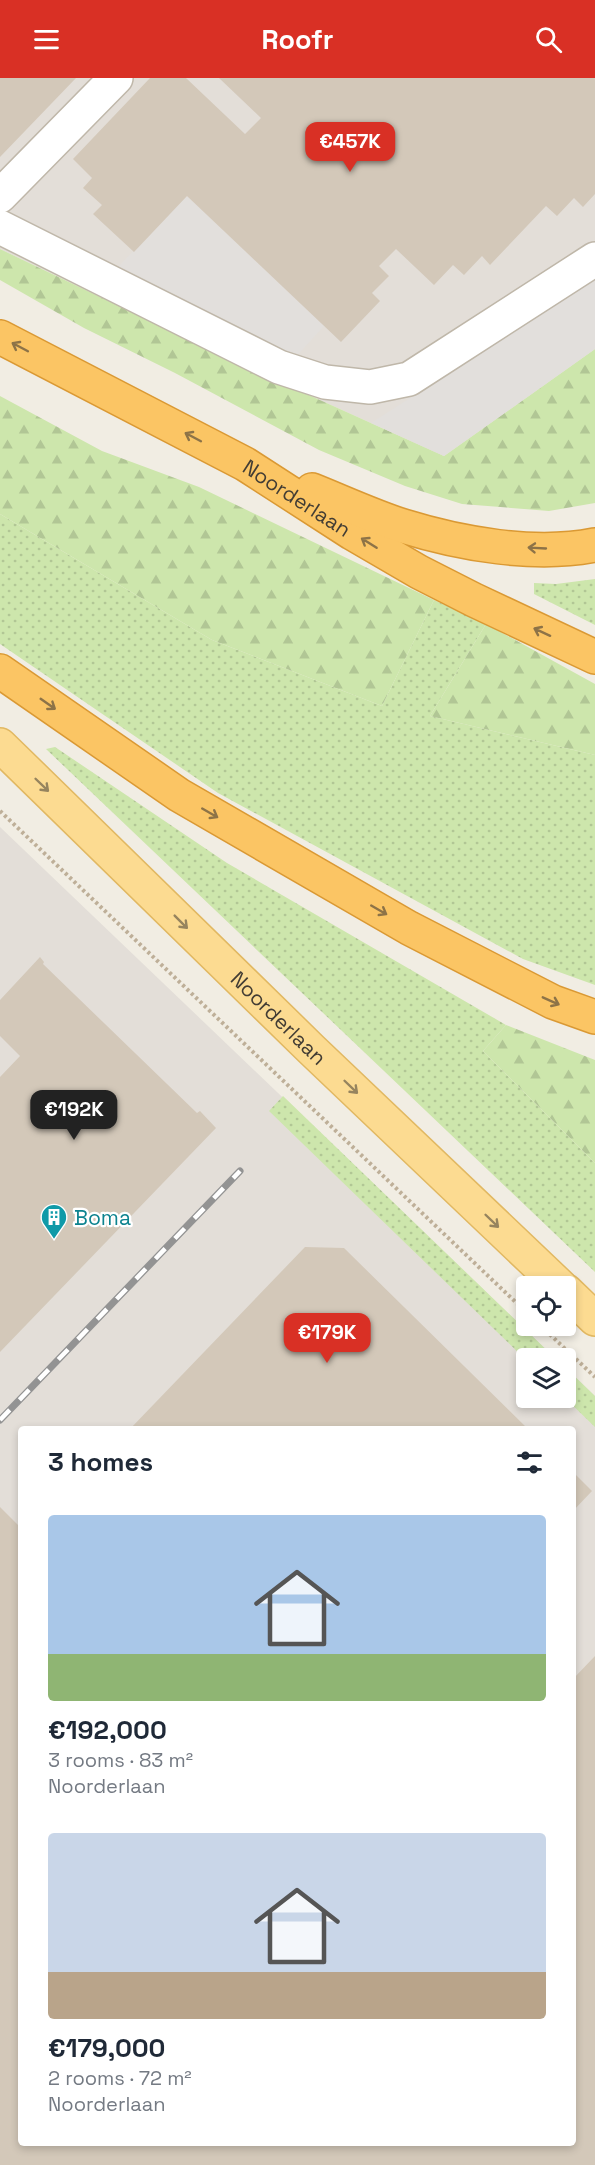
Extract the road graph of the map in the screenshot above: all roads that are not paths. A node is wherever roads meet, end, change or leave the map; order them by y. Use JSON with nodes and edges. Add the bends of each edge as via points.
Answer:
{"nodes":[{"id":1,"x":116,"y":78,"type":"edge"},
{"id":2,"x":0,"y":196,"type":"edge"},
{"id":3,"x":0,"y":227,"type":"edge"},
{"id":4,"x":595,"y":259,"type":"edge"},
{"id":5,"x":0,"y":337,"type":"edge"},
{"id":6,"x":245,"y":464,"type":"junction"},
{"id":7,"x":595,"y":545,"type":"edge"},
{"id":8,"x":595,"y":657,"type":"edge"},
{"id":9,"x":0,"y":671,"type":"edge"},
{"id":10,"x":0,"y":745,"type":"edge"},
{"id":11,"x":595,"y":1017,"type":"edge"},
{"id":12,"x":549,"y":1276,"type":"edge"},
{"id":13,"x":576,"y":1301,"type":"edge"},
{"id":14,"x":595,"y":1319,"type":"edge"}],
"edges":[{"from":1,"to":2,"type":"lane"},
{"from":3,"to":4,"type":"lane","via":[[279,367],[325,382],[370,387],[410,379]]},
{"from":6,"to":5,"type":"highway","name":"Noorderlaan","one_way":true},
{"from":7,"to":6,"type":"highway","one_way":true,"via":[[540,549],[449,538],[402,525]]},
{"from":8,"to":6,"type":"highway","name":"Noorderlaan","one_way":true,"via":[[386,554]]},
{"from":9,"to":11,"type":"highway","one_way":true,"via":[[179,795],[409,928],[553,1002]]},
{"from":10,"to":12,"type":"main road","name":"Noorderlaan","one_way":true},
{"from":13,"to":14,"type":"main road"}]}
